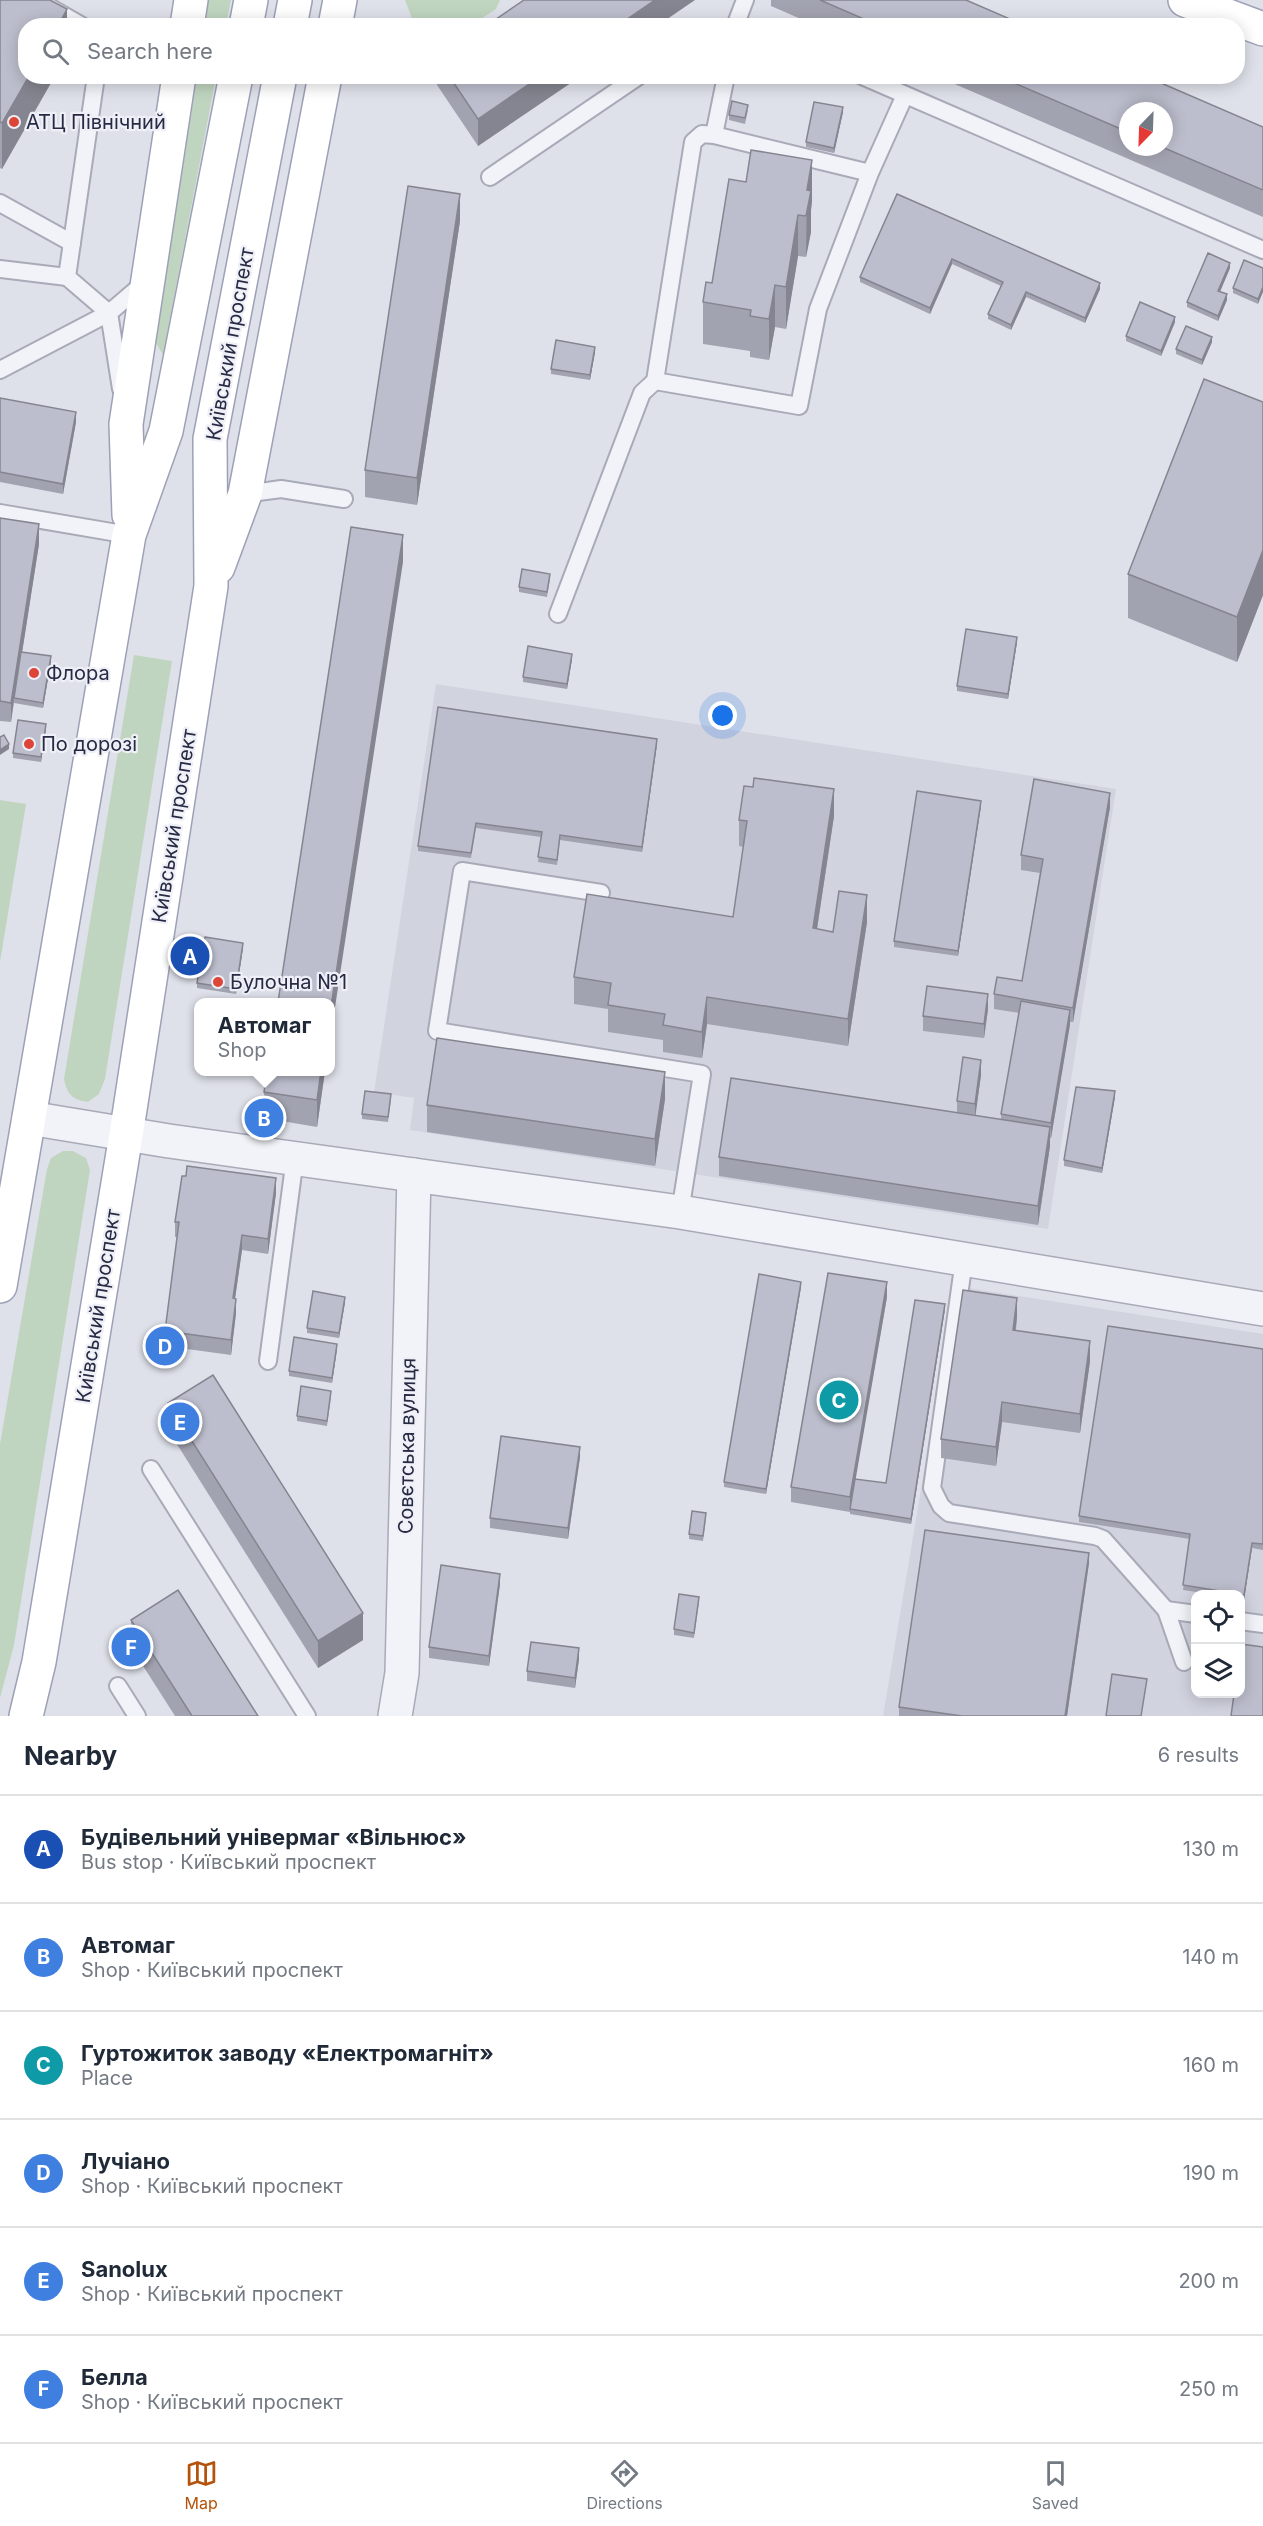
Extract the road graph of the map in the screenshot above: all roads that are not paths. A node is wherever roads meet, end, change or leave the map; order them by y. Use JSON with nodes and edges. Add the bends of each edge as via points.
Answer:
{"nodes":[{"id":1,"x":36,"y":0,"type":"edge"},
{"id":2,"x":191,"y":0,"type":"edge"},
{"id":3,"x":251,"y":0,"type":"edge"},
{"id":4,"x":295,"y":0,"type":"edge"},
{"id":5,"x":340,"y":0,"type":"edge"},
{"id":6,"x":745,"y":0,"type":"edge"},
{"id":7,"x":1185,"y":0,"type":"edge"},
{"id":8,"x":68,"y":18,"type":"edge"},
{"id":9,"x":188,"y":18,"type":"edge"},
{"id":10,"x":248,"y":18,"type":"edge"},
{"id":11,"x":292,"y":18,"type":"edge"},
{"id":12,"x":337,"y":18,"type":"edge"},
{"id":13,"x":737,"y":18,"type":"edge"},
{"id":14,"x":1233,"y":18,"type":"edge"},
{"id":15,"x":1245,"y":22,"type":"edge"},
{"id":16,"x":1263,"y":29,"type":"edge"},
{"id":17,"x":95,"y":84,"type":"edge"},
{"id":18,"x":178,"y":84,"type":"edge"},
{"id":19,"x":234,"y":84,"type":"edge"},
{"id":20,"x":278,"y":84,"type":"edge"},
{"id":21,"x":323,"y":84,"type":"edge"},
{"id":22,"x":627,"y":84,"type":"edge"},
{"id":23,"x":724,"y":84,"type":"edge"},
{"id":24,"x":880,"y":84,"type":"edge"},
{"id":25,"x":905,"y":95,"type":"junction"},
{"id":26,"x":714,"y":135,"type":"junction"},
{"id":27,"x":870,"y":173,"type":"junction"},
{"id":28,"x":490,"y":177,"type":"dead end"},
{"id":29,"x":0,"y":203,"type":"edge"},
{"id":30,"x":72,"y":243,"type":"junction"},
{"id":31,"x":1263,"y":250,"type":"edge"},
{"id":32,"x":0,"y":268,"type":"edge"},
{"id":33,"x":67,"y":277,"type":"junction"},
{"id":34,"x":147,"y":280,"type":"junction"},
{"id":35,"x":109,"y":313,"type":"junction"},
{"id":36,"x":0,"y":370,"type":"edge"},
{"id":37,"x":655,"y":381,"type":"junction"},
{"id":38,"x":126,"y":424,"type":"junction"},
{"id":39,"x":245,"y":494,"type":"junction"},
{"id":40,"x":344,"y":498,"type":"dead end"},
{"id":41,"x":0,"y":513,"type":"edge"},
{"id":42,"x":129,"y":535,"type":"junction"},
{"id":43,"x":211,"y":586,"type":"junction"},
{"id":44,"x":558,"y":614,"type":"dead end"},
{"id":45,"x":601,"y":893,"type":"dead end"},
{"id":46,"x":29,"y":1118,"type":"junction"},
{"id":47,"x":126,"y":1135,"type":"junction"},
{"id":48,"x":296,"y":1158,"type":"junction"},
{"id":49,"x":414,"y":1175,"type":"junction"},
{"id":50,"x":680,"y":1212,"type":"junction"},
{"id":51,"x":964,"y":1260,"type":"junction"},
{"id":52,"x":0,"y":1286,"type":"edge"},
{"id":53,"x":1263,"y":1309,"type":"edge"},
{"id":54,"x":268,"y":1361,"type":"dead end"},
{"id":55,"x":151,"y":1469,"type":"dead end"},
{"id":56,"x":1166,"y":1610,"type":"junction"},
{"id":57,"x":1191,"y":1613,"type":"edge"},
{"id":58,"x":1245,"y":1622,"type":"edge"},
{"id":59,"x":1263,"y":1624,"type":"edge"},
{"id":60,"x":1184,"y":1662,"type":"dead end"},
{"id":61,"x":118,"y":1686,"type":"dead end"},
{"id":62,"x":26,"y":1716,"type":"edge"},
{"id":63,"x":138,"y":1716,"type":"edge"},
{"id":64,"x":307,"y":1716,"type":"edge"},
{"id":65,"x":396,"y":1716,"type":"edge"}],
"edges":[{"from":1,"to":8,"type":"lane"},
{"from":2,"to":9,"type":"main road"},
{"from":3,"to":10,"type":"main road"},
{"from":4,"to":11,"type":"main road"},
{"from":5,"to":12,"type":"main road"},
{"from":6,"to":13,"type":"lane"},
{"from":7,"to":14,"type":"main road"},
{"from":15,"to":16,"type":"main road"},
{"from":17,"to":30,"type":"lane"},
{"from":18,"to":34,"type":"main road"},
{"from":19,"to":42,"type":"main road","via":[[166,431]]},
{"from":20,"to":43,"type":"main road","name":"Київський проспект","via":[[210,439]]},
{"from":21,"to":39,"type":"main road"},
{"from":22,"to":28,"type":"lane"},
{"from":23,"to":26,"type":"lane"},
{"from":24,"to":25,"type":"lane"},
{"from":25,"to":27,"type":"lane"},
{"from":25,"to":31,"type":"lane"},
{"from":26,"to":27,"type":"lane"},
{"from":26,"to":37,"type":"lane","via":[[702,134],[693,142]]},
{"from":27,"to":37,"type":"lane","via":[[818,309],[799,406]]},
{"from":29,"to":30,"type":"lane"},
{"from":30,"to":33,"type":"lane"},
{"from":32,"to":33,"type":"lane"},
{"from":33,"to":35,"type":"lane"},
{"from":34,"to":35,"type":"lane"},
{"from":34,"to":38,"type":"main road"},
{"from":35,"to":36,"type":"lane"},
{"from":35,"to":38,"type":"lane"},
{"from":37,"to":44,"type":"lane","via":[[642,393]]},
{"from":38,"to":42,"type":"main road"},
{"from":39,"to":40,"type":"lane","via":[[281,489]]},
{"from":39,"to":43,"type":"main road"},
{"from":41,"to":42,"type":"lane"},
{"from":42,"to":46,"type":"main road"},
{"from":43,"to":47,"type":"main road","name":"Київський проспект"},
{"from":45,"to":50,"type":"lane","via":[[462,871],[436,1031],[702,1074]]},
{"from":46,"to":47,"type":"street"},
{"from":46,"to":52,"type":"main road"},
{"from":47,"to":48,"type":"street"},
{"from":47,"to":62,"type":"main road","name":"Київський проспект","via":[[39,1662]]},
{"from":48,"to":49,"type":"street"},
{"from":48,"to":54,"type":"lane"},
{"from":49,"to":50,"type":"street"},
{"from":49,"to":65,"type":"street","name":"Совєтська вулиця","via":[[402,1673]]},
{"from":50,"to":51,"type":"street"},
{"from":51,"to":53,"type":"street"},
{"from":51,"to":56,"type":"lane","via":[[932,1488],[936,1498],[949,1513],[1103,1539]]},
{"from":55,"to":64,"type":"lane"},
{"from":56,"to":57,"type":"lane"},
{"from":56,"to":60,"type":"lane"},
{"from":58,"to":59,"type":"lane"},
{"from":61,"to":63,"type":"lane"}]}
